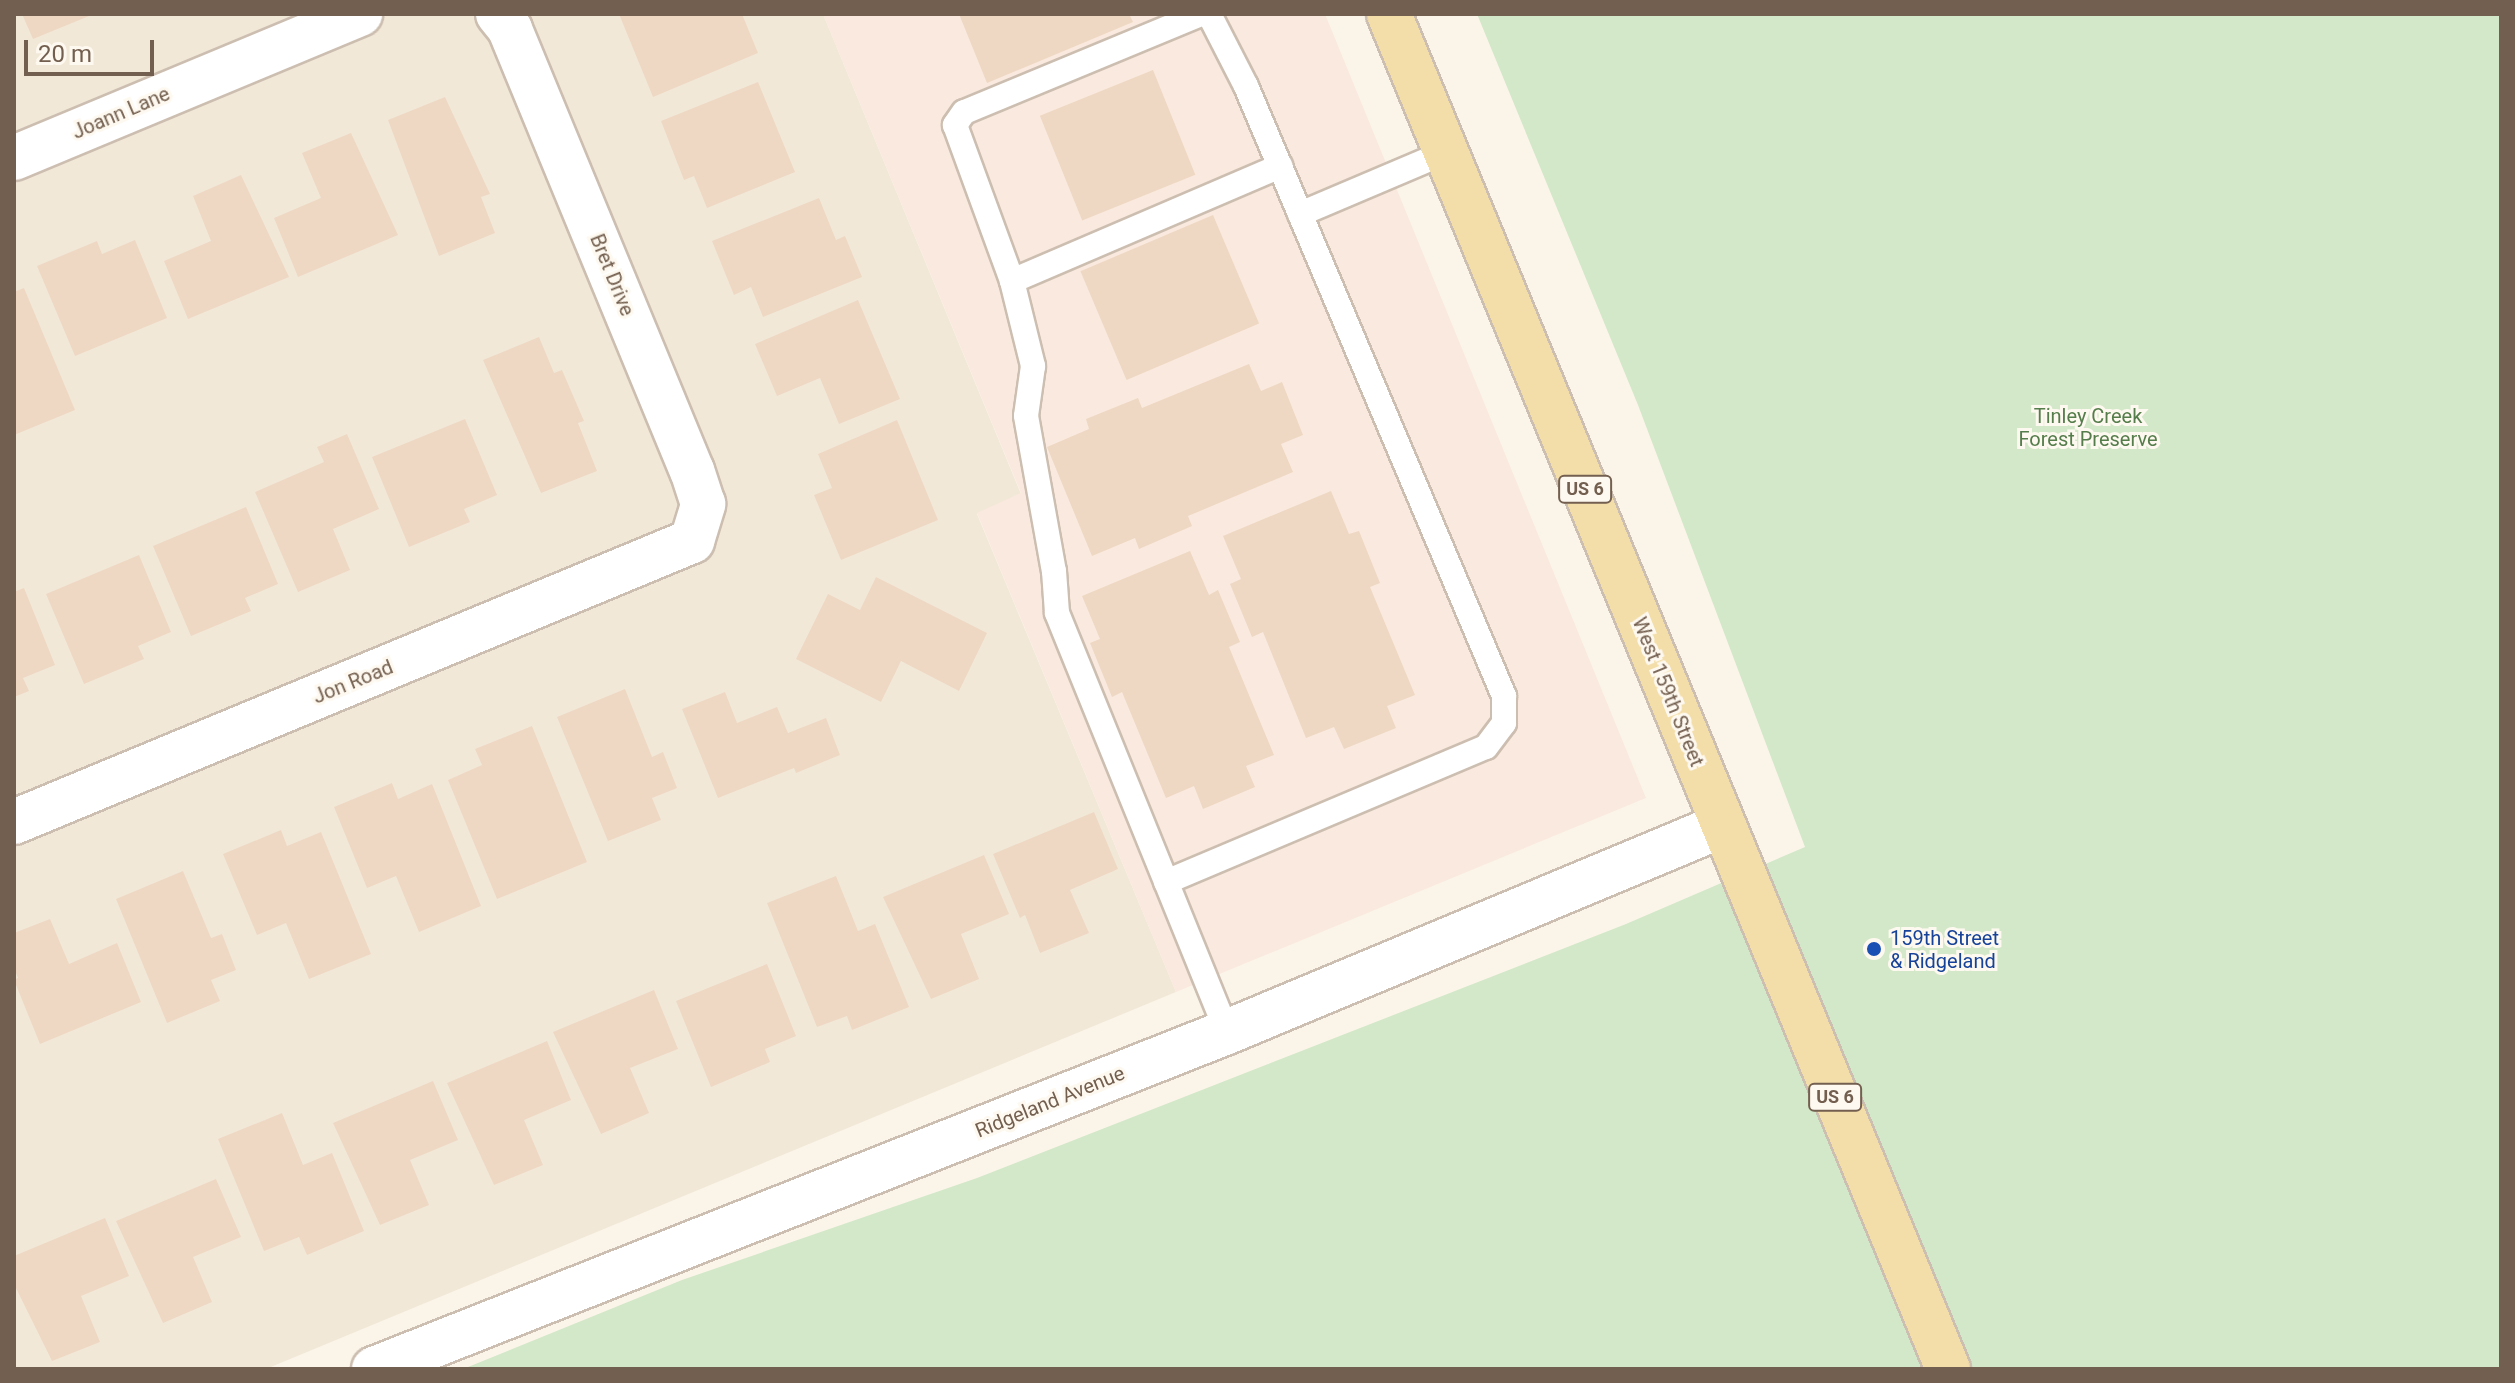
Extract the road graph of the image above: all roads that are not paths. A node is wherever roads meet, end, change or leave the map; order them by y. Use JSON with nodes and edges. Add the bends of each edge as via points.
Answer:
{"nodes":[{"id":1,"x":360,"y":14,"type":"edge"},
{"id":2,"x":498,"y":14,"type":"edge"},
{"id":3,"x":1201,"y":14,"type":"edge"},
{"id":4,"x":1209,"y":14,"type":"edge"},
{"id":5,"x":1389,"y":14,"type":"edge"},
{"id":6,"x":1446,"y":152,"type":"junction"},
{"id":7,"x":14,"y":158,"type":"edge"},
{"id":8,"x":1280,"y":166,"type":"junction"},
{"id":9,"x":1300,"y":214,"type":"junction"},
{"id":10,"x":1012,"y":281,"type":"junction"},
{"id":11,"x":692,"y":541,"type":"joint"},
{"id":12,"x":14,"y":822,"type":"edge"},
{"id":13,"x":1723,"y":825,"type":"junction"},
{"id":14,"x":1166,"y":882,"type":"junction"},
{"id":15,"x":1227,"y":1032,"type":"junction"},
{"id":16,"x":374,"y":1369,"type":"edge"},
{"id":17,"x":1948,"y":1369,"type":"edge"}],
"edges":[{"from":1,"to":7,"type":"street","name":"Joann Lane"},
{"from":2,"to":11,"type":"street","name":"Bret Drive","via":[[510,29],[692,471],[703,504]]},
{"from":3,"to":10,"type":"lane","via":[[964,112],[955,125]]},
{"from":4,"to":8,"type":"lane"},
{"from":5,"to":6,"type":"main road","name":"West 159th Street","number":"US 6"},
{"from":6,"to":9,"type":"lane"},
{"from":6,"to":13,"type":"main road","name":"West 159th Street","number":"US 6"},
{"from":8,"to":9,"type":"lane"},
{"from":8,"to":10,"type":"lane"},
{"from":9,"to":14,"type":"lane","via":[[1504,696],[1504,723],[1486,747]]},
{"from":10,"to":14,"type":"lane","via":[[1033,366],[1026,416],[1057,613]]},
{"from":11,"to":12,"type":"street","name":"Jon Road"},
{"from":13,"to":15,"type":"street","name":"Ridgeland Avenue"},
{"from":13,"to":17,"type":"main road","name":"West 159th Street","number":"US 6"},
{"from":14,"to":15,"type":"lane"},
{"from":15,"to":16,"type":"street","name":"Ridgeland Avenue"}]}
